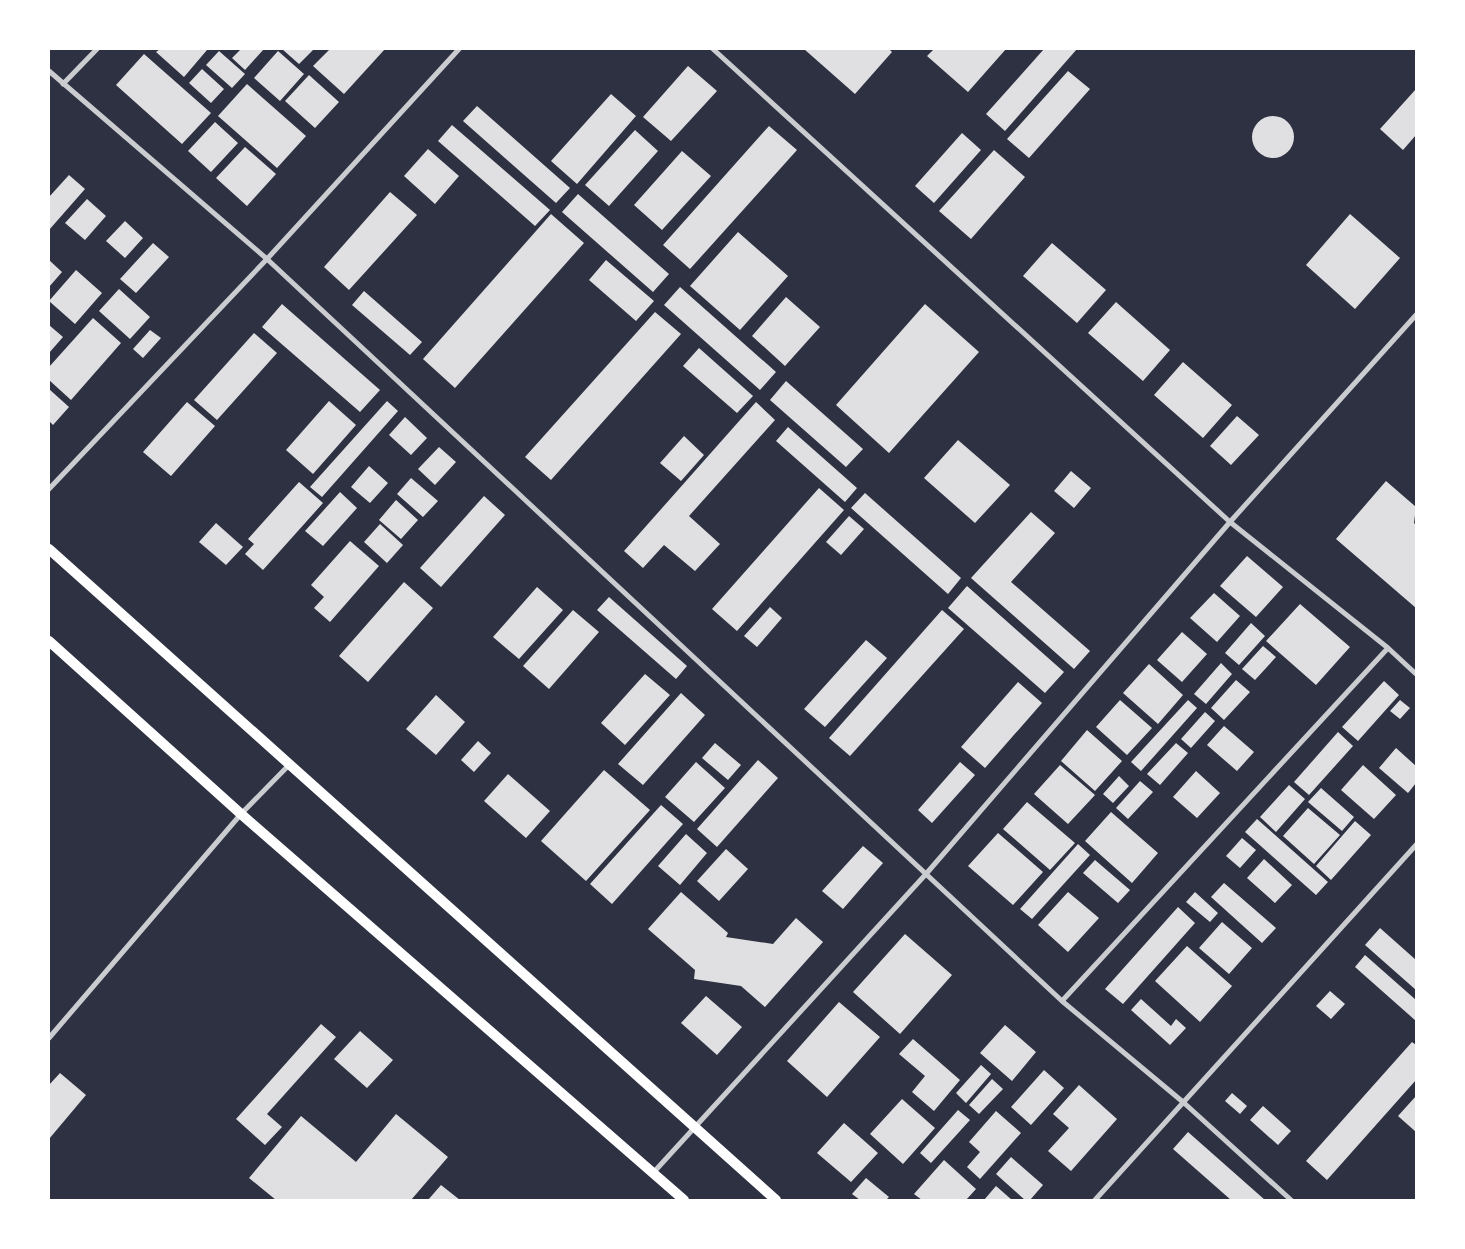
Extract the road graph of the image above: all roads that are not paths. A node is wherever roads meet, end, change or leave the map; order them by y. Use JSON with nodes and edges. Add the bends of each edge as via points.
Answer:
{"nodes":[{"id":1,"x":97,"y":49,"type":"edge"},
{"id":2,"x":459,"y":49,"type":"edge"},
{"id":3,"x":713,"y":49,"type":"edge"},
{"id":4,"x":49,"y":71,"type":"edge"},
{"id":5,"x":63,"y":84,"type":"junction"},
{"id":6,"x":267,"y":259,"type":"junction"},
{"id":7,"x":1416,"y":314,"type":"edge"},
{"id":8,"x":49,"y":490,"type":"edge"},
{"id":9,"x":1230,"y":522,"type":"junction"},
{"id":10,"x":49,"y":549,"type":"edge"},
{"id":11,"x":49,"y":641,"type":"edge"},
{"id":12,"x":1388,"y":648,"type":"junction"},
{"id":13,"x":1416,"y":674,"type":"edge"},
{"id":14,"x":289,"y":765,"type":"junction"},
{"id":15,"x":241,"y":814,"type":"junction"},
{"id":16,"x":1416,"y":845,"type":"edge"},
{"id":17,"x":926,"y":874,"type":"junction"},
{"id":18,"x":1062,"y":1001,"type":"junction"},
{"id":19,"x":49,"y":1038,"type":"edge"},
{"id":20,"x":1183,"y":1102,"type":"junction"},
{"id":21,"x":694,"y":1129,"type":"junction"},
{"id":22,"x":653,"y":1173,"type":"junction"},
{"id":23,"x":684,"y":1200,"type":"edge"},
{"id":24,"x":776,"y":1200,"type":"edge"},
{"id":25,"x":1094,"y":1200,"type":"edge"},
{"id":26,"x":1291,"y":1200,"type":"edge"}],
"edges":[{"from":1,"to":5,"type":"street"},
{"from":2,"to":6,"type":"street"},
{"from":3,"to":9,"type":"street"},
{"from":4,"to":5,"type":"street"},
{"from":5,"to":6,"type":"street"},
{"from":6,"to":8,"type":"street"},
{"from":6,"to":17,"type":"street"},
{"from":7,"to":9,"type":"street"},
{"from":9,"to":12,"type":"street"},
{"from":9,"to":17,"type":"street"},
{"from":10,"to":14,"type":"main road"},
{"from":11,"to":15,"type":"main road"},
{"from":12,"to":13,"type":"street"},
{"from":12,"to":18,"type":"street"},
{"from":14,"to":15,"type":"street"},
{"from":14,"to":21,"type":"main road"},
{"from":15,"to":19,"type":"street"},
{"from":15,"to":22,"type":"main road"},
{"from":16,"to":20,"type":"street"},
{"from":17,"to":18,"type":"street"},
{"from":17,"to":21,"type":"street"},
{"from":18,"to":20,"type":"street"},
{"from":20,"to":25,"type":"street"},
{"from":20,"to":26,"type":"street"},
{"from":21,"to":22,"type":"street"},
{"from":21,"to":24,"type":"main road"},
{"from":22,"to":23,"type":"main road"}]}
